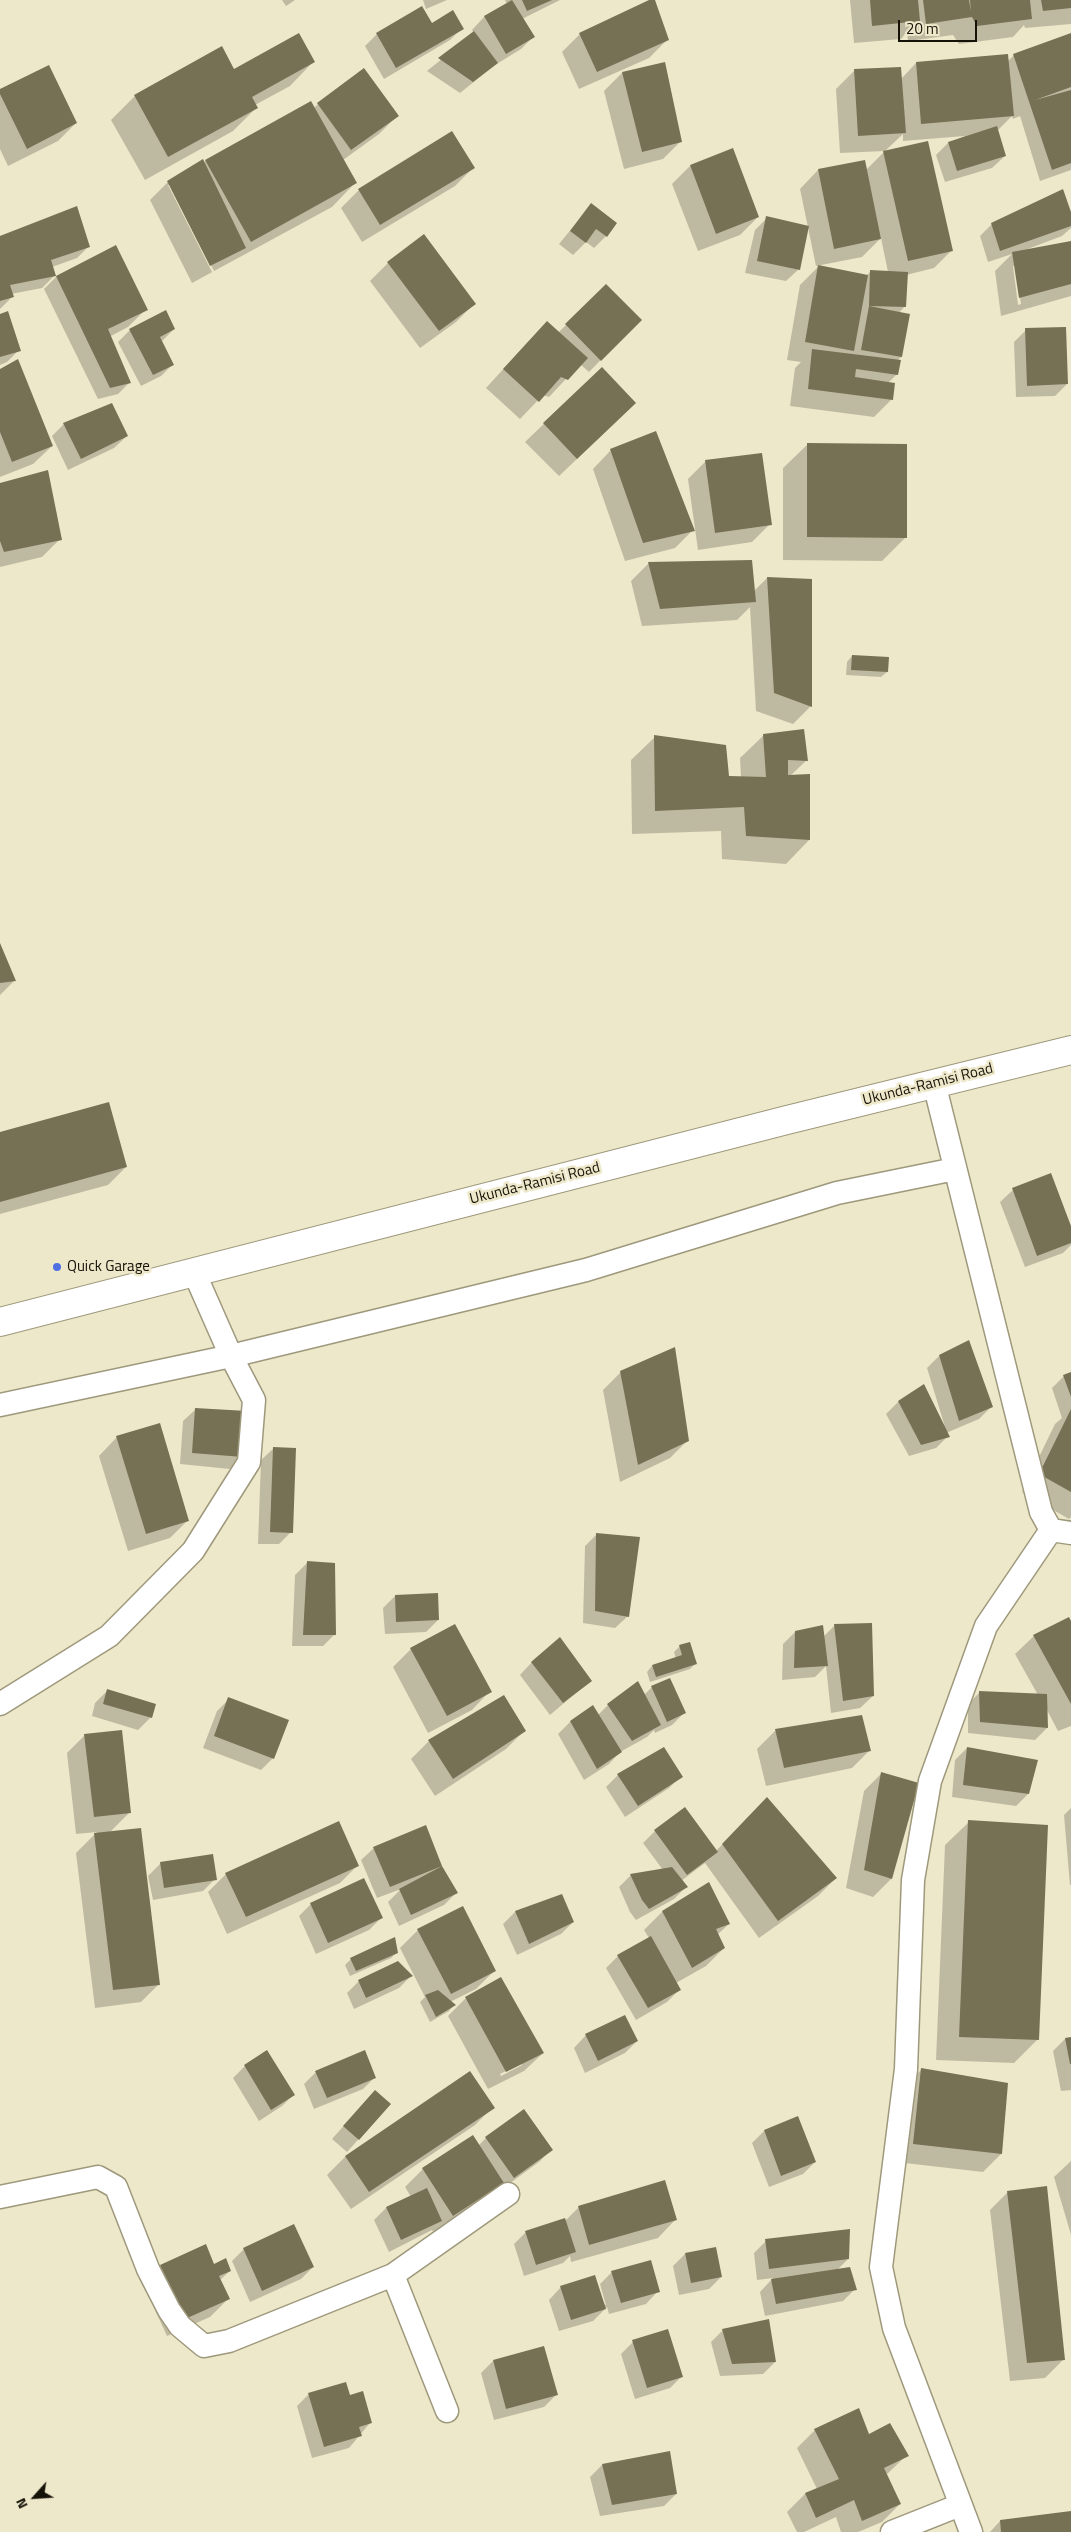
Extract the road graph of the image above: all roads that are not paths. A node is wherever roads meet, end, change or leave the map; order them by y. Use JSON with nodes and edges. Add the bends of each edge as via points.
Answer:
{"nodes":[{"id":1,"x":1071,"y":1050,"type":"edge"},
{"id":2,"x":934,"y":1084,"type":"junction"},
{"id":3,"x":955,"y":1169,"type":"junction"},
{"id":4,"x":194,"y":1272,"type":"junction"},
{"id":5,"x":0,"y":1322,"type":"edge"},
{"id":6,"x":231,"y":1356,"type":"junction"},
{"id":7,"x":0,"y":1404,"type":"edge"},
{"id":8,"x":1061,"y":1532,"type":"edge"},
{"id":9,"x":0,"y":1704,"type":"edge"},
{"id":10,"x":508,"y":2194,"type":"dead end"},
{"id":11,"x":0,"y":2197,"type":"edge"},
{"id":12,"x":392,"y":2275,"type":"junction"},
{"id":13,"x":447,"y":2411,"type":"dead end"},
{"id":14,"x":960,"y":2506,"type":"junction"},
{"id":15,"x":892,"y":2532,"type":"edge"},
{"id":16,"x":971,"y":2532,"type":"edge"}],
"edges":[{"from":1,"to":2,"type":"highway","name":"Ukunda-Ramisi Road"},
{"from":2,"to":3,"type":"street"},
{"from":2,"to":4,"type":"highway","name":"Ukunda-Ramisi Road"},
{"from":3,"to":6,"type":"street","via":[[838,1193],[586,1270]]},
{"from":3,"to":8,"type":"street","via":[[1041,1512]]},
{"from":4,"to":5,"type":"highway","name":"Ukunda-Ramisi Road"},
{"from":4,"to":6,"type":"street"},
{"from":6,"to":7,"type":"street"},
{"from":6,"to":9,"type":"street","via":[[254,1400],[249,1462],[193,1551],[109,1636]]},
{"from":8,"to":14,"type":"street","via":[[986,1626],[930,1781],[913,1880],[906,2070],[881,2268],[894,2328]]},
{"from":10,"to":12,"type":"street"},
{"from":11,"to":12,"type":"street","via":[[98,2177],[116,2186],[148,2269],[169,2310],[180,2326],[204,2346],[229,2341]]},
{"from":12,"to":13,"type":"street"},
{"from":14,"to":15,"type":"street"},
{"from":14,"to":16,"type":"street"}]}
